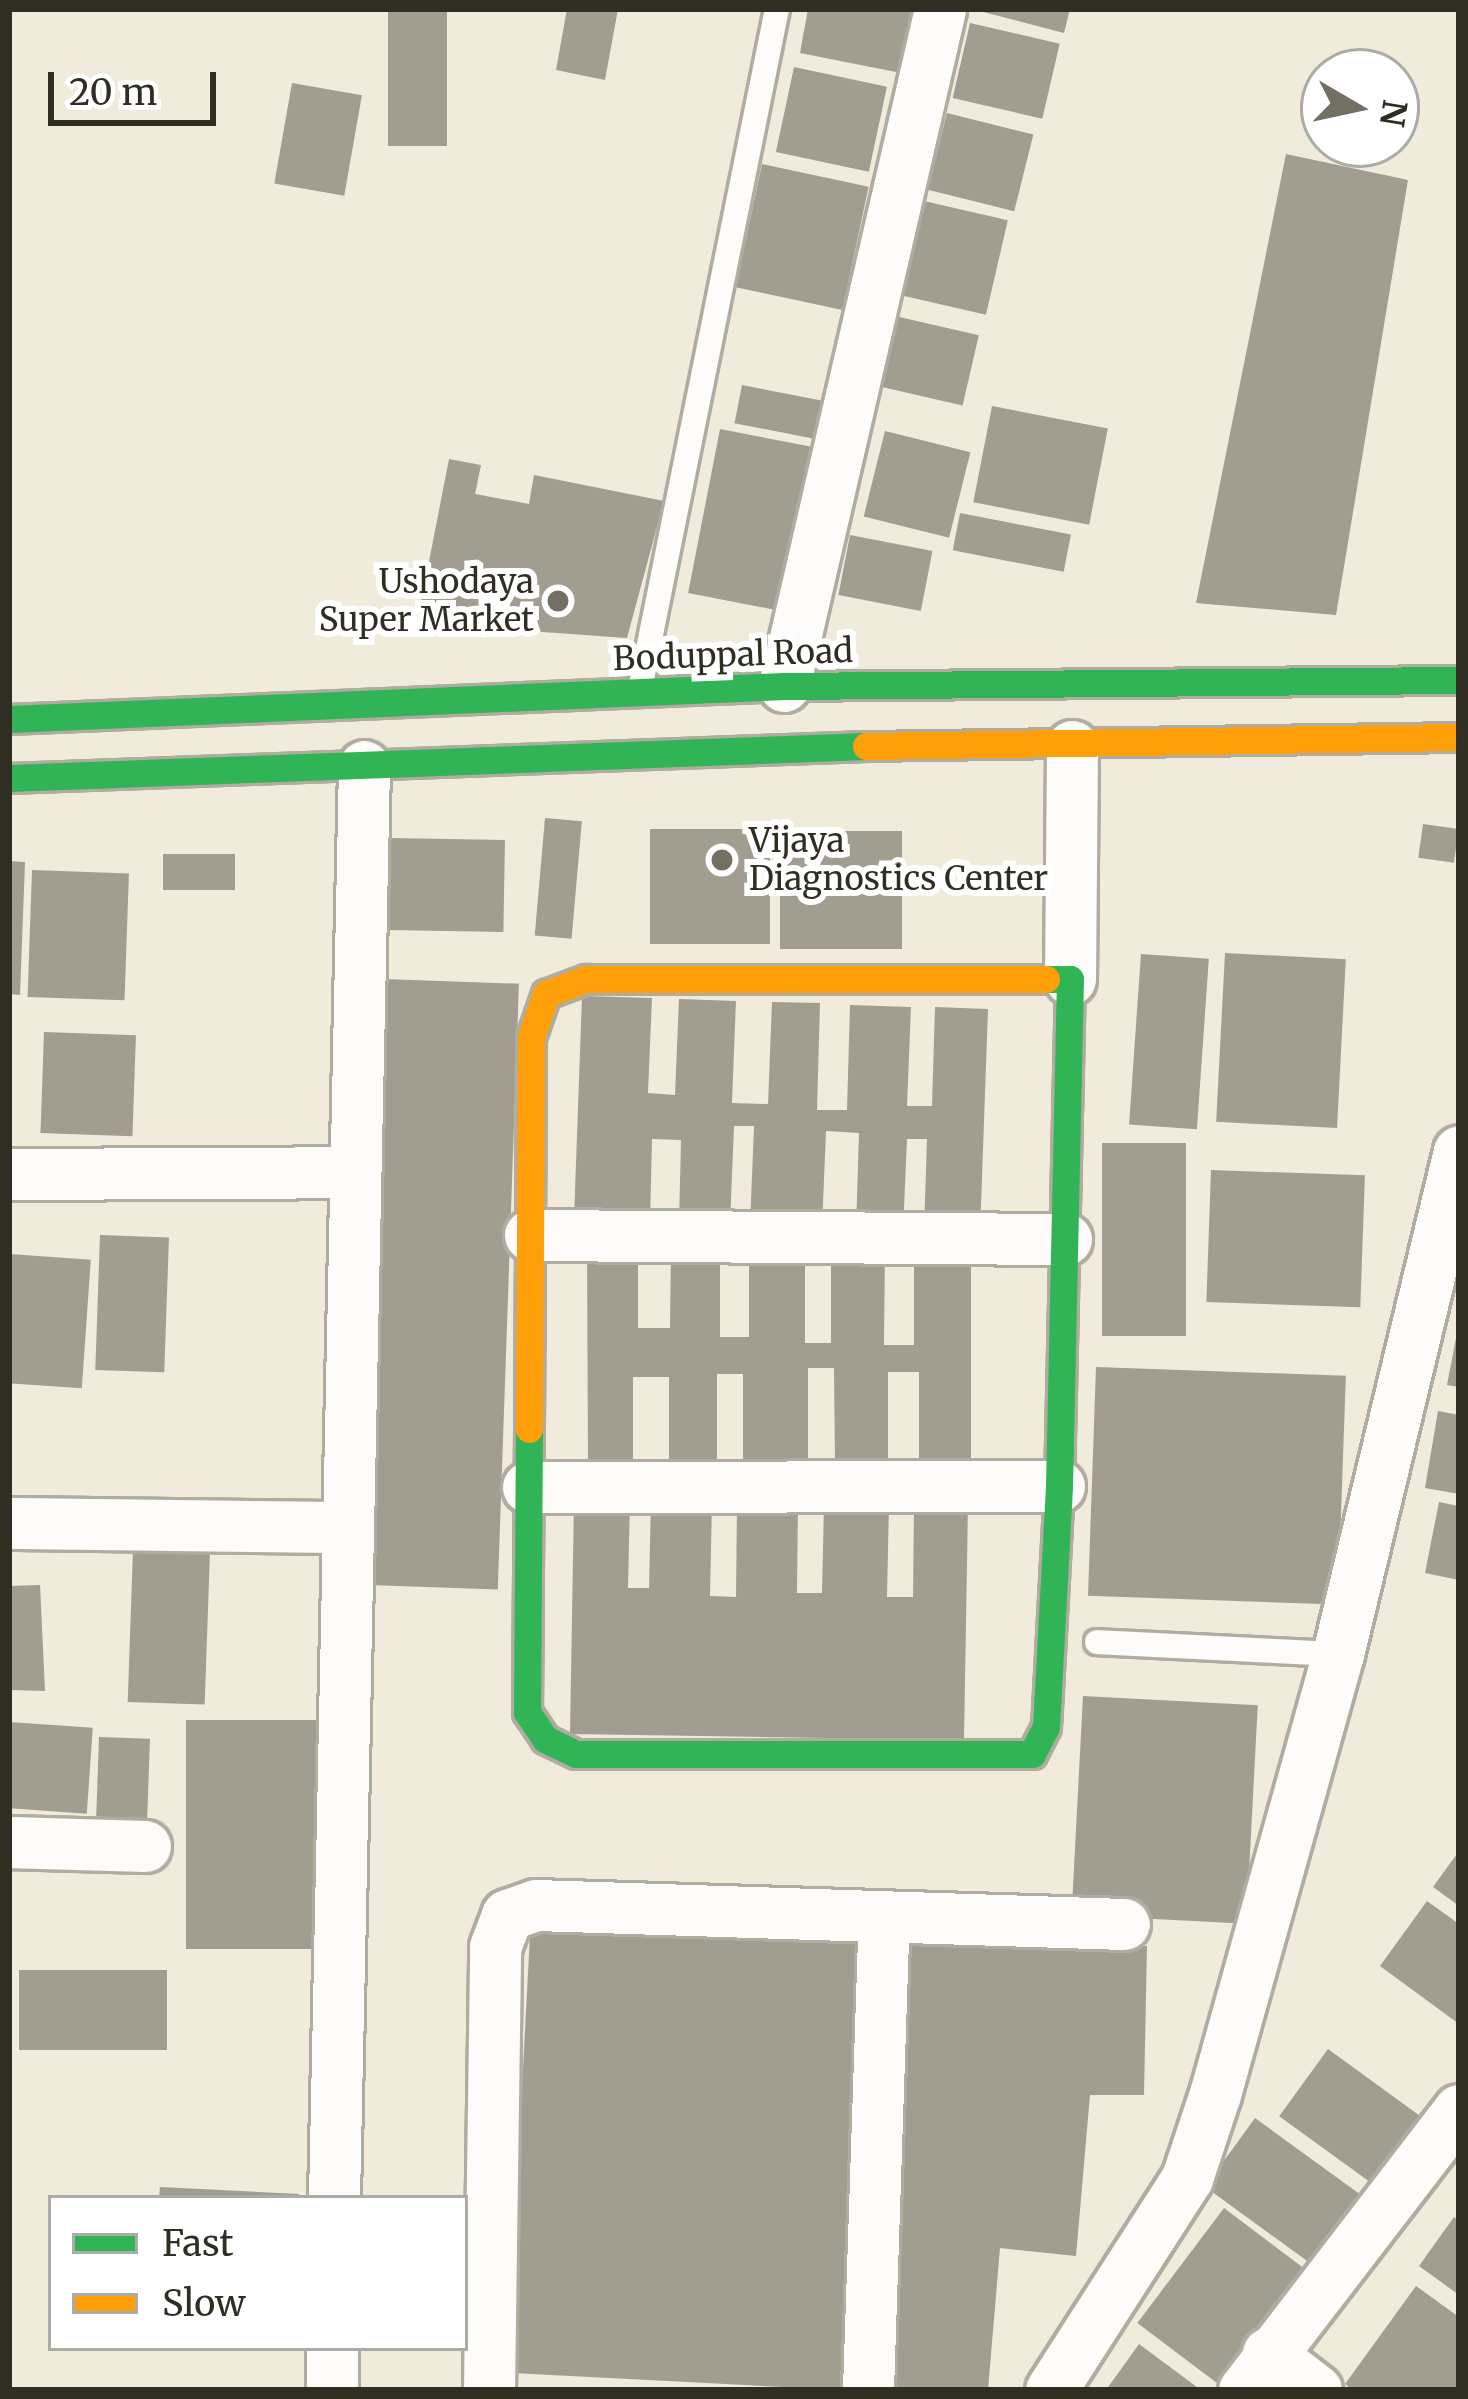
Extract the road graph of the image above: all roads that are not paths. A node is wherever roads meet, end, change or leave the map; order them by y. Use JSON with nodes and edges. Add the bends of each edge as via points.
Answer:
{"nodes":[{"id":1,"x":777,"y":9,"type":"edge"},
{"id":2,"x":940,"y":9,"type":"edge"},
{"id":3,"x":1459,"y":680,"type":"edge"},
{"id":4,"x":784,"y":686,"type":"junction"},
{"id":5,"x":639,"y":693,"type":"junction"},
{"id":6,"x":9,"y":719,"type":"edge"},
{"id":7,"x":1459,"y":737,"type":"edge"},
{"id":8,"x":1072,"y":746,"type":"junction"},
{"id":9,"x":364,"y":766,"type":"junction"},
{"id":10,"x":9,"y":778,"type":"edge"},
{"id":11,"x":1070,"y":979,"type":"junction"},
{"id":12,"x":1459,"y":1151,"type":"edge"},
{"id":13,"x":350,"y":1172,"type":"junction"},
{"id":14,"x":9,"y":1174,"type":"edge"},
{"id":15,"x":530,"y":1234,"type":"junction"},
{"id":16,"x":1066,"y":1239,"type":"junction"},
{"id":17,"x":528,"y":1486,"type":"junction"},
{"id":18,"x":1059,"y":1486,"type":"junction"},
{"id":19,"x":9,"y":1522,"type":"edge"},
{"id":20,"x":345,"y":1527,"type":"junction"},
{"id":21,"x":1096,"y":1642,"type":"dead end"},
{"id":22,"x":1338,"y":1654,"type":"junction"},
{"id":23,"x":9,"y":1842,"type":"edge"},
{"id":24,"x":145,"y":1846,"type":"dead end"},
{"id":25,"x":884,"y":1918,"type":"junction"},
{"id":26,"x":1124,"y":1924,"type":"dead end"},
{"id":27,"x":1459,"y":2110,"type":"edge"},
{"id":28,"x":334,"y":2195,"type":"edge"},
{"id":29,"x":332,"y":2351,"type":"edge"},
{"id":30,"x":1256,"y":2372,"type":"edge"},
{"id":31,"x":332,"y":2390,"type":"edge"},
{"id":32,"x":490,"y":2390,"type":"edge"},
{"id":33,"x":868,"y":2390,"type":"edge"},
{"id":34,"x":1051,"y":2390,"type":"edge"},
{"id":35,"x":1316,"y":2390,"type":"edge"}],
"edges":[{"from":1,"to":5,"type":"lane"},
{"from":2,"to":4,"type":"street"},
{"from":3,"to":4,"type":"street","name":"Boduppal Road"},
{"from":4,"to":5,"type":"street","name":"Boduppal Road"},
{"from":5,"to":6,"type":"street","name":"Boduppal Road"},
{"from":7,"to":8,"type":"street"},
{"from":8,"to":9,"type":"street"},
{"from":8,"to":11,"type":"street"},
{"from":9,"to":10,"type":"street"},
{"from":9,"to":13,"type":"street"},
{"from":11,"to":15,"type":"street","via":[[586,979],[546,994],[531,1037]]},
{"from":11,"to":16,"type":"street"},
{"from":12,"to":22,"type":"street"},
{"from":13,"to":14,"type":"street"},
{"from":13,"to":20,"type":"street"},
{"from":15,"to":16,"type":"street"},
{"from":15,"to":17,"type":"street"},
{"from":16,"to":18,"type":"street"},
{"from":17,"to":18,"type":"street"},
{"from":17,"to":18,"type":"street","via":[[526,1712],[545,1739],[576,1754],[1001,1762],[1032,1754],[1046,1727]]},
{"from":19,"to":20,"type":"street"},
{"from":20,"to":28,"type":"street"},
{"from":21,"to":22,"type":"lane"},
{"from":22,"to":34,"type":"street","via":[[1187,2177]]},
{"from":23,"to":24,"type":"street"},
{"from":25,"to":26,"type":"street"},
{"from":25,"to":32,"type":"street","via":[[536,1905],[506,1916],[495,1947]]},
{"from":25,"to":33,"type":"street"},
{"from":27,"to":30,"type":"street"},
{"from":29,"to":31,"type":"street"},
{"from":30,"to":35,"type":"street"}]}
